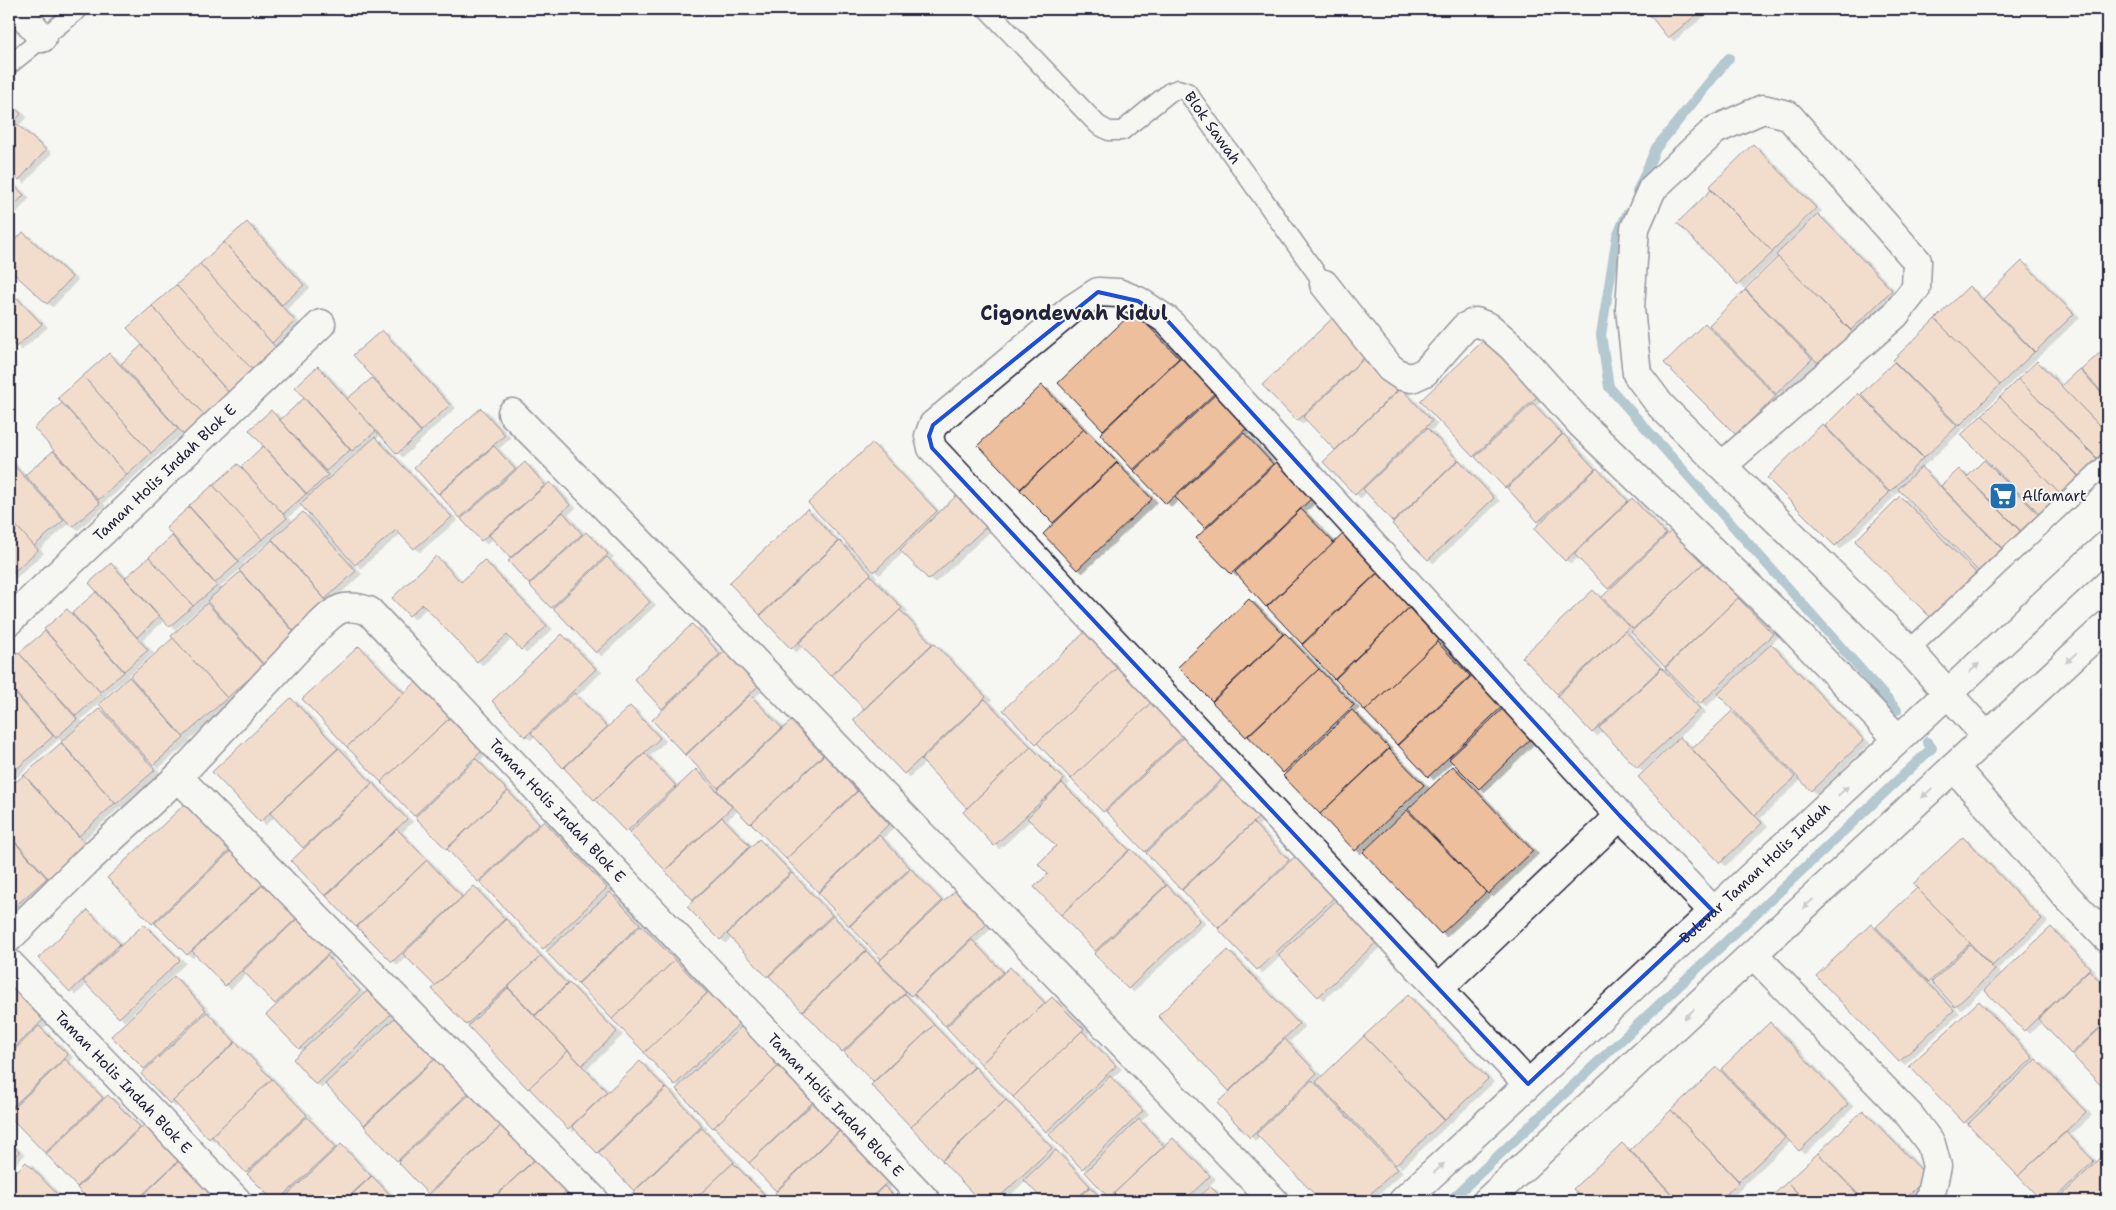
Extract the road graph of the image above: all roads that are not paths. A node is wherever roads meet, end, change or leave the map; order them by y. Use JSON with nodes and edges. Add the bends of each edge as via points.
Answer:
{"nodes":[{"id":1,"x":19,"y":9,"type":"edge"},
{"id":2,"x":79,"y":9,"type":"edge"},
{"id":3,"x":987,"y":9,"type":"edge"},
{"id":4,"x":42,"y":38,"type":"junction"},
{"id":5,"x":9,"y":65,"type":"edge"},
{"id":6,"x":1324,"y":284,"type":"joint"},
{"id":7,"x":320,"y":324,"type":"dead end"},
{"id":8,"x":512,"y":413,"type":"dead end"},
{"id":9,"x":2107,"y":463,"type":"edge"},
{"id":10,"x":1723,"y":465,"type":"junction"},
{"id":11,"x":2107,"y":545,"type":"edge"},
{"id":12,"x":9,"y":620,"type":"edge"},
{"id":13,"x":2107,"y":625,"type":"edge"},
{"id":14,"x":1909,"y":650,"type":"junction"},
{"id":15,"x":1967,"y":715,"type":"junction"},
{"id":16,"x":1898,"y":739,"type":"junction"},
{"id":17,"x":1954,"y":767,"type":"junction"},
{"id":18,"x":178,"y":777,"type":"junction"},
{"id":19,"x":1620,"y":816,"type":"junction"},
{"id":20,"x":1713,"y":911,"type":"junction"},
{"id":21,"x":9,"y":938,"type":"edge"},
{"id":22,"x":2107,"y":938,"type":"edge"},
{"id":23,"x":1754,"y":955,"type":"junction"},
{"id":24,"x":9,"y":963,"type":"edge"},
{"id":25,"x":1438,"y":989,"type":"junction"},
{"id":26,"x":1528,"y":1084,"type":"junction"},
{"id":27,"x":237,"y":1201,"type":"edge"},
{"id":28,"x":595,"y":1201,"type":"edge"},
{"id":29,"x":926,"y":1201,"type":"edge"},
{"id":30,"x":1274,"y":1201,"type":"edge"},
{"id":31,"x":1403,"y":1201,"type":"edge"},
{"id":32,"x":1487,"y":1201,"type":"edge"},
{"id":33,"x":1928,"y":1201,"type":"edge"}],
"edges":[{"from":1,"to":4,"type":"street"},
{"from":2,"to":4,"type":"lane"},
{"from":3,"to":6,"type":"lane","name":"Blok Sawah","via":[[1098,125],[1109,131],[1122,132],[1170,92],[1178,89],[1187,92]]},
{"from":4,"to":5,"type":"lane"},
{"from":6,"to":16,"type":"street","via":[[1390,368],[1402,376],[1412,378],[1425,372],[1465,327],[1476,322],[1512,346],[1581,424],[1790,626]]},
{"from":7,"to":12,"type":"street","name":"Taman Holis Indah Blok E"},
{"from":8,"to":30,"type":"street"},
{"from":9,"to":14,"type":"lane"},
{"from":10,"to":10,"type":"street","via":[[1661,406],[1637,374],[1630,309],[1635,228],[1652,189],[1715,130],[1763,109],[1788,115],[1917,261],[1916,288],[1895,314]]},
{"from":10,"to":14,"type":"street"},
{"from":15,"to":11,"type":"street","name":"Bulevar Taman Holis Indah","one_way":true},
{"from":13,"to":15,"type":"street","name":"Bulevar Taman Holis Indah","one_way":true},
{"from":14,"to":15,"type":"street"},
{"from":15,"to":16,"type":"street","name":"Bulevar Taman Holis Indah"},
{"from":15,"to":17,"type":"street","name":"Bulevar Taman Holis Indah"},
{"from":20,"to":16,"type":"street","name":"Bulevar Taman Holis Indah","one_way":true},
{"from":17,"to":22,"type":"street"},
{"from":17,"to":23,"type":"street","name":"Bulevar Taman Holis Indah","one_way":true},
{"from":18,"to":21,"type":"street","name":"Taman Holis Indah Blok E"},
{"from":18,"to":28,"type":"street"},
{"from":18,"to":29,"type":"street","name":"Taman Holis Indah Blok E","via":[[331,615],[343,607],[357,607],[369,612]]},
{"from":19,"to":20,"type":"street"},
{"from":19,"to":25,"type":"street"},
{"from":19,"to":25,"type":"street","via":[[1166,320],[1138,300],[1118,293],[1098,292],[1064,315],[934,425],[929,436],[932,448]]},
{"from":26,"to":20,"type":"street","name":"Bulevar Taman Holis Indah","one_way":true},
{"from":23,"to":32,"type":"street","name":"Bulevar Taman Holis Indah","one_way":true},
{"from":23,"to":33,"type":"street","via":[[1910,1116],[1931,1144],[1937,1166]]},
{"from":24,"to":27,"type":"street","name":"Taman Holis Indah Blok E"},
{"from":25,"to":26,"type":"street"},
{"from":31,"to":26,"type":"street","name":"Bulevar Taman Holis Indah","one_way":true}]}
